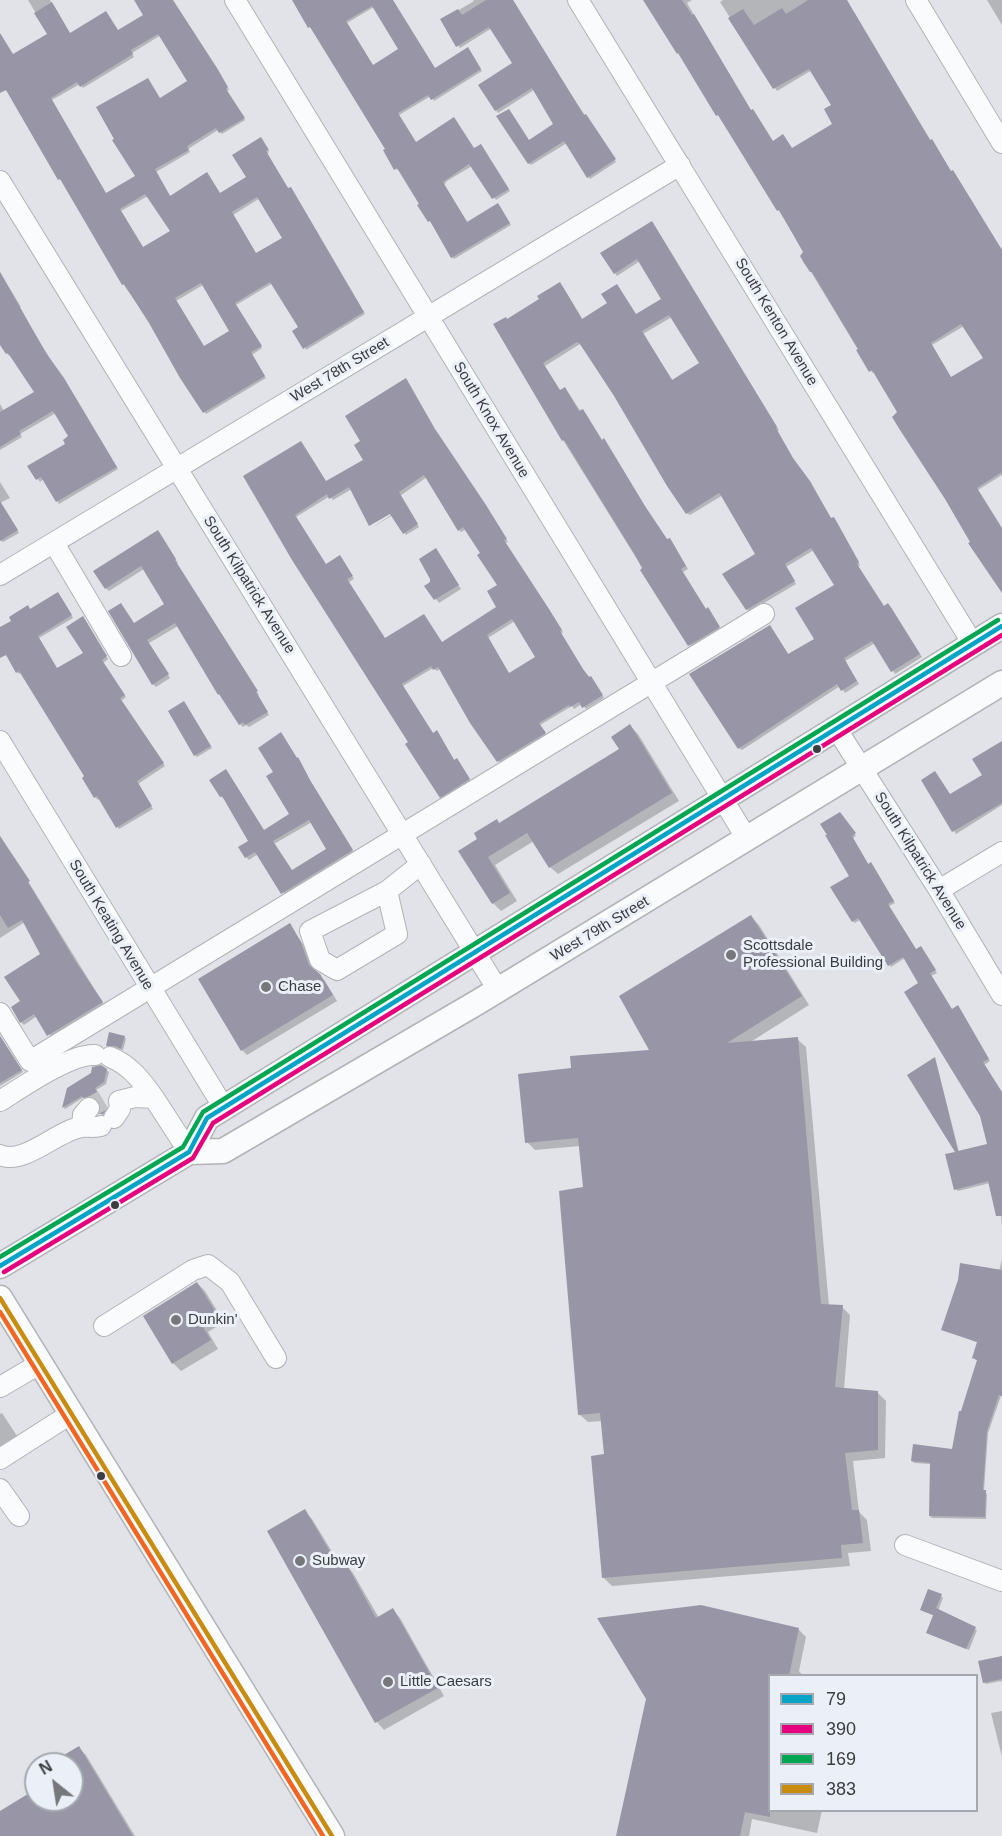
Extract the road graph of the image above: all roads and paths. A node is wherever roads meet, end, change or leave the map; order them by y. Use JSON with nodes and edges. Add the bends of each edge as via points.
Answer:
{"nodes":[{"id":1,"x":235,"y":0,"type":"edge"},
{"id":2,"x":578,"y":0,"type":"edge"},
{"id":3,"x":916,"y":0,"type":"edge"},
{"id":4,"x":1002,"y":143,"type":"edge"},
{"id":5,"x":680,"y":165,"type":"junction"},
{"id":6,"x":0,"y":181,"type":"edge"},
{"id":7,"x":428,"y":317,"type":"junction"},
{"id":8,"x":177,"y":468,"type":"junction"},
{"id":9,"x":54,"y":543,"type":"junction"},
{"id":10,"x":0,"y":575,"type":"edge"},
{"id":11,"x":764,"y":614,"type":"dead end"},
{"id":12,"x":1002,"y":626,"type":"edge"},
{"id":13,"x":973,"y":644,"type":"junction"},
{"id":14,"x":121,"y":656,"type":"dead end"},
{"id":15,"x":651,"y":682,"type":"junction"},
{"id":16,"x":1002,"y":683,"type":"edge"},
{"id":17,"x":836,"y":728,"type":"junction"},
{"id":18,"x":0,"y":741,"type":"edge"},
{"id":19,"x":862,"y":769,"type":"junction"},
{"id":20,"x":722,"y":798,"type":"junction"},
{"id":21,"x":403,"y":834,"type":"junction"},
{"id":22,"x":747,"y":840,"type":"junction"},
{"id":23,"x":1002,"y":852,"type":"edge"},
{"id":24,"x":421,"y":864,"type":"junction"},
{"id":25,"x":939,"y":890,"type":"junction"},
{"id":26,"x":387,"y":891,"type":"junction"},
{"id":27,"x":475,"y":952,"type":"junction"},
{"id":28,"x":151,"y":989,"type":"junction"},
{"id":29,"x":498,"y":990,"type":"junction"},
{"id":30,"x":1002,"y":995,"type":"edge"},
{"id":31,"x":0,"y":1013,"type":"edge"},
{"id":32,"x":154,"y":1098,"type":"junction"},
{"id":33,"x":0,"y":1101,"type":"edge"},
{"id":34,"x":224,"y":1108,"type":"junction"},
{"id":35,"x":189,"y":1152,"type":"junction"},
{"id":36,"x":0,"y":1155,"type":"edge"},
{"id":37,"x":0,"y":1266,"type":"edge"},
{"id":38,"x":0,"y":1298,"type":"edge"},
{"id":39,"x":104,"y":1326,"type":"dead end"},
{"id":40,"x":276,"y":1358,"type":"dead end"},
{"id":41,"x":41,"y":1363,"type":"junction"},
{"id":42,"x":0,"y":1387,"type":"edge"},
{"id":43,"x":72,"y":1413,"type":"junction"},
{"id":44,"x":0,"y":1459,"type":"edge"},
{"id":45,"x":0,"y":1488,"type":"edge"},
{"id":46,"x":19,"y":1516,"type":"dead end"},
{"id":47,"x":905,"y":1545,"type":"dead end"},
{"id":48,"x":1002,"y":1581,"type":"edge"},
{"id":49,"x":332,"y":1836,"type":"edge"}],
"edges":[{"from":1,"to":7,"type":"street","name":"South Knox Avenue"},
{"from":2,"to":5,"type":"street","name":"South Kenton Avenue"},
{"from":3,"to":4,"type":"street"},
{"from":5,"to":7,"type":"street","name":"West 78th Street"},
{"from":5,"to":13,"type":"street","name":"South Kenton Avenue"},
{"from":6,"to":8,"type":"street","name":"South Kilpatrick Avenue"},
{"from":7,"to":8,"type":"street","name":"West 78th Street"},
{"from":7,"to":15,"type":"street","name":"South Knox Avenue"},
{"from":8,"to":9,"type":"street","name":"West 78th Street"},
{"from":8,"to":21,"type":"street","name":"South Kilpatrick Avenue"},
{"from":9,"to":10,"type":"street","name":"West 78th Street"},
{"from":9,"to":14,"type":"street"},
{"from":11,"to":15,"type":"street"},
{"from":12,"to":13,"type":"main road"},
{"from":13,"to":17,"type":"main road"},
{"from":15,"to":20,"type":"street","name":"South Knox Avenue"},
{"from":15,"to":21,"type":"street"},
{"from":16,"to":19,"type":"main road","name":"West 79th Street"},
{"from":17,"to":19,"type":"street","name":"South Kilpatrick Avenue"},
{"from":17,"to":20,"type":"main road"},
{"from":18,"to":28,"type":"street","name":"South Keating Avenue"},
{"from":19,"to":22,"type":"main road","name":"West 79th Street"},
{"from":19,"to":25,"type":"street","name":"South Kilpatrick Avenue"},
{"from":20,"to":22,"type":"street","name":"South Knox Avenue"},
{"from":20,"to":27,"type":"main road"},
{"from":21,"to":24,"type":"street","name":"South Kilpatrick Avenue"},
{"from":21,"to":28,"type":"street"},
{"from":22,"to":29,"type":"main road","name":"West 79th Street"},
{"from":23,"to":25,"type":"street"},
{"from":24,"to":26,"type":"street"},
{"from":24,"to":27,"type":"street","name":"South Kilpatrick Avenue"},
{"from":25,"to":30,"type":"street","name":"South Kilpatrick Avenue"},
{"from":26,"to":26,"type":"street","via":[[309,932],[320,960],[337,970],[397,934]]},
{"from":27,"to":29,"type":"street","name":"South Kilpatrick Avenue"},
{"from":27,"to":34,"type":"main road"},
{"from":28,"to":31,"type":"street","via":[[30,1061]]},
{"from":28,"to":34,"type":"street","name":"South Keating Avenue"},
{"from":29,"to":35,"type":"main road","name":"West 79th Street","via":[[223,1151]]},
{"from":32,"to":33,"type":"street","via":[[121,1061],[103,1056],[82,1057],[52,1069]]},
{"from":32,"to":35,"type":"street"},
{"from":32,"to":36,"type":"street","via":[[135,1097],[28,1153],[7,1158]]},
{"from":34,"to":35,"type":"main road","via":[[207,1118]]},
{"from":35,"to":37,"type":"main road","name":"West 79th Street"},
{"from":38,"to":41,"type":"main road"},
{"from":39,"to":40,"type":"street","via":[[193,1270],[208,1265],[230,1282]]},
{"from":41,"to":42,"type":"street"},
{"from":41,"to":43,"type":"main road"},
{"from":43,"to":44,"type":"street"},
{"from":43,"to":49,"type":"main road"},
{"from":45,"to":46,"type":"street"},
{"from":47,"to":48,"type":"street"}]}
